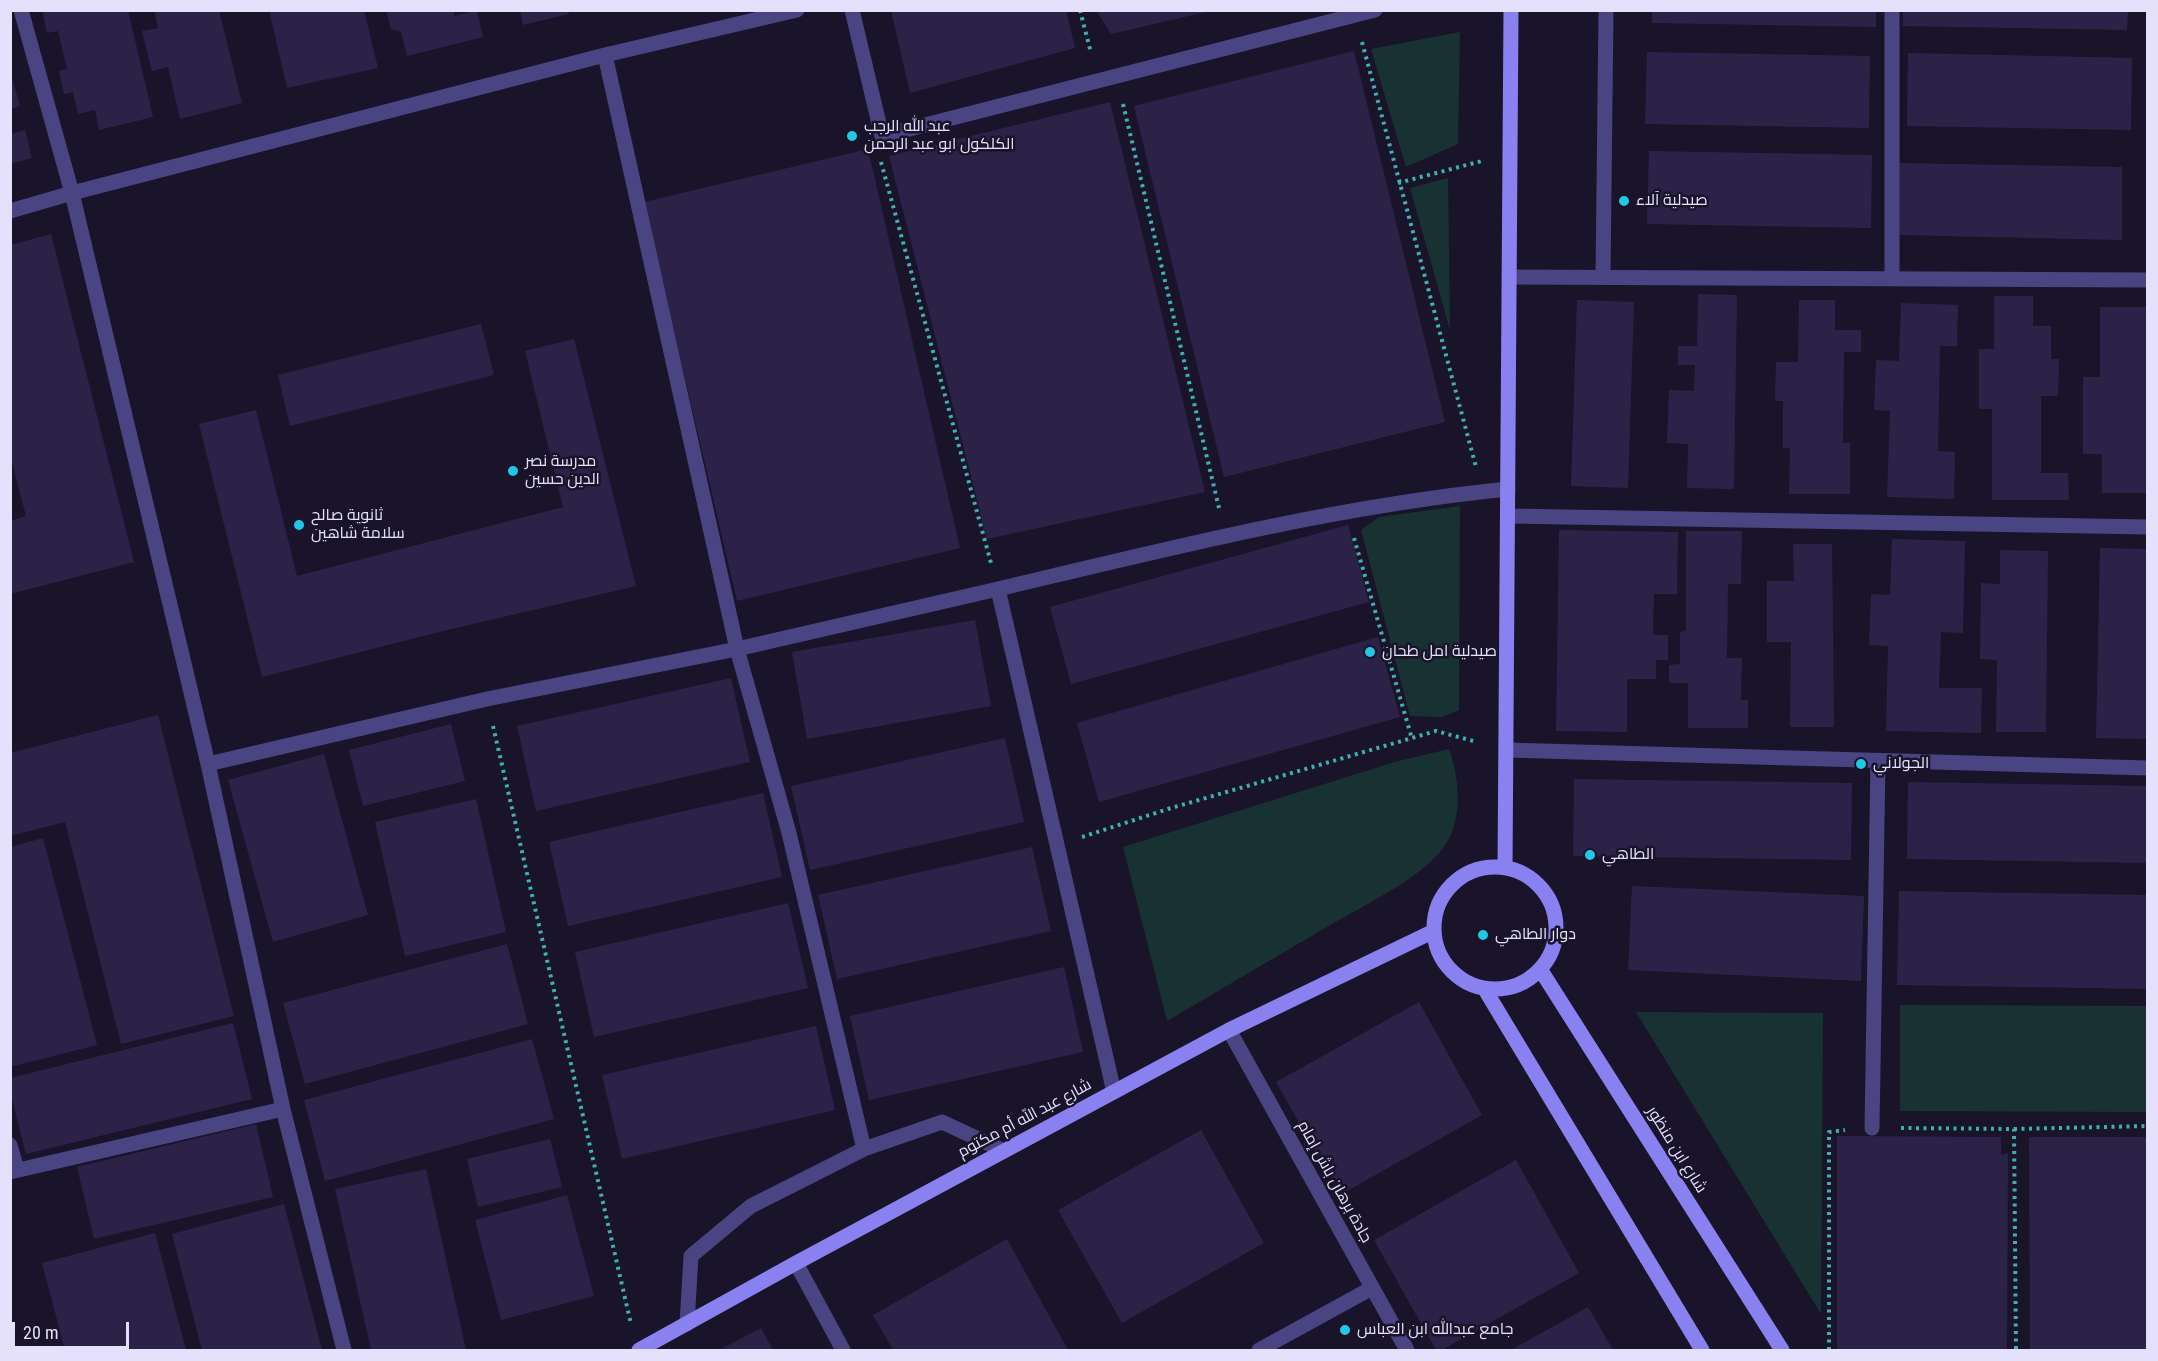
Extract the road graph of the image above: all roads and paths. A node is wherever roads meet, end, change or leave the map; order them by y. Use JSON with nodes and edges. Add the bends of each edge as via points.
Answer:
{"nodes":[{"id":1,"x":21,"y":10,"type":"edge"},
{"id":2,"x":797,"y":10,"type":"edge"},
{"id":3,"x":852,"y":10,"type":"edge"},
{"id":4,"x":1080,"y":10,"type":"edge"},
{"id":5,"x":1375,"y":10,"type":"edge"},
{"id":6,"x":1511,"y":10,"type":"edge"},
{"id":7,"x":1606,"y":10,"type":"edge"},
{"id":8,"x":1892,"y":10,"type":"edge"},
{"id":9,"x":1354,"y":15,"type":"junction"},
{"id":10,"x":605,"y":55,"type":"junction"},
{"id":11,"x":1116,"y":75,"type":"junction"},
{"id":12,"x":1097,"y":79,"type":"junction"},
{"id":13,"x":882,"y":136,"type":"junction"},
{"id":14,"x":1510,"y":154,"type":"junction"},
{"id":15,"x":1398,"y":183,"type":"junction"},
{"id":16,"x":72,"y":193,"type":"junction"},
{"id":17,"x":10,"y":211,"type":"edge"},
{"id":18,"x":1509,"y":278,"type":"junction"},
{"id":19,"x":1604,"y":278,"type":"junction"},
{"id":20,"x":1892,"y":279,"type":"junction"},
{"id":21,"x":2148,"y":280,"type":"edge"},
{"id":22,"x":1508,"y":489,"type":"junction"},
{"id":23,"x":1482,"y":491,"type":"junction"},
{"id":24,"x":1347,"y":513,"type":"junction"},
{"id":25,"x":1509,"y":516,"type":"junction"},
{"id":26,"x":2148,"y":527,"type":"edge"},
{"id":27,"x":1226,"y":535,"type":"junction"},
{"id":28,"x":998,"y":589,"type":"junction"},
{"id":29,"x":737,"y":649,"type":"junction"},
{"id":30,"x":487,"y":699,"type":"junction"},
{"id":31,"x":1412,"y":739,"type":"junction"},
{"id":32,"x":1507,"y":750,"type":"junction"},
{"id":33,"x":1878,"y":761,"type":"junction"},
{"id":34,"x":208,"y":764,"type":"junction"},
{"id":35,"x":2148,"y":768,"type":"edge"},
{"id":36,"x":1057,"y":845,"type":"junction"},
{"id":37,"x":1504,"y":867,"type":"junction"},
{"id":38,"x":1434,"y":931,"type":"junction"},
{"id":39,"x":1540,"y":969,"type":"junction"},
{"id":40,"x":1484,"y":988,"type":"junction"},
{"id":41,"x":1229,"y":1030,"type":"junction"},
{"id":42,"x":1114,"y":1092,"type":"junction"},
{"id":43,"x":283,"y":1109,"type":"junction"},
{"id":44,"x":2148,"y":1126,"type":"edge"},
{"id":45,"x":1872,"y":1128,"type":"junction"},
{"id":46,"x":2014,"y":1129,"type":"junction"},
{"id":47,"x":10,"y":1145,"type":"edge"},
{"id":48,"x":864,"y":1149,"type":"junction"},
{"id":49,"x":1004,"y":1151,"type":"junction"},
{"id":50,"x":14,"y":1171,"type":"edge"},
{"id":51,"x":796,"y":1263,"type":"junction"},
{"id":52,"x":1372,"y":1288,"type":"junction"},
{"id":53,"x":687,"y":1324,"type":"junction"},
{"id":54,"x":344,"y":1350,"type":"edge"},
{"id":55,"x":640,"y":1350,"type":"edge"},
{"id":56,"x":843,"y":1350,"type":"edge"},
{"id":57,"x":1259,"y":1350,"type":"edge"},
{"id":58,"x":1407,"y":1350,"type":"edge"},
{"id":59,"x":1702,"y":1350,"type":"edge"},
{"id":60,"x":1782,"y":1350,"type":"edge"},
{"id":61,"x":1829,"y":1350,"type":"edge"},
{"id":62,"x":2016,"y":1350,"type":"edge"}],
"edges":[{"from":1,"to":16,"type":"street"},
{"from":2,"to":10,"type":"street"},
{"from":3,"to":13,"type":"street"},
{"from":4,"to":12,"type":"path"},
{"from":5,"to":9,"type":"street"},
{"from":6,"to":14,"type":"main road"},
{"from":7,"to":19,"type":"street"},
{"from":8,"to":20,"type":"street"},
{"from":9,"to":11,"type":"street"},
{"from":9,"to":15,"type":"path"},
{"from":10,"to":16,"type":"street"},
{"from":10,"to":29,"type":"street"},
{"from":11,"to":12,"type":"street"},
{"from":11,"to":27,"type":"path"},
{"from":12,"to":13,"type":"street"},
{"from":13,"to":28,"type":"path","via":[[878,152]]},
{"from":14,"to":15,"type":"path"},
{"from":14,"to":18,"type":"main road"},
{"from":15,"to":23,"type":"path"},
{"from":16,"to":17,"type":"street"},
{"from":16,"to":34,"type":"street"},
{"from":18,"to":19,"type":"street"},
{"from":18,"to":22,"type":"main road"},
{"from":19,"to":20,"type":"street"},
{"from":20,"to":21,"type":"street"},
{"from":22,"to":23,"type":"street"},
{"from":22,"to":25,"type":"main road"},
{"from":23,"to":24,"type":"street"},
{"from":24,"to":27,"type":"street"},
{"from":24,"to":31,"type":"path"},
{"from":25,"to":26,"type":"street"},
{"from":25,"to":32,"type":"main road"},
{"from":27,"to":28,"type":"street"},
{"from":28,"to":29,"type":"street"},
{"from":28,"to":36,"type":"street"},
{"from":29,"to":30,"type":"street"},
{"from":29,"to":48,"type":"street","via":[[789,833]]},
{"from":30,"to":34,"type":"street"},
{"from":30,"to":55,"type":"path","via":[[634,1339]]},
{"from":31,"to":32,"type":"path","via":[[1436,731]]},
{"from":31,"to":36,"type":"path","via":[[1168,808]]},
{"from":32,"to":33,"type":"street"},
{"from":32,"to":37,"type":"main road"},
{"from":33,"to":35,"type":"street"},
{"from":33,"to":45,"type":"street"},
{"from":34,"to":43,"type":"street"},
{"from":36,"to":42,"type":"street"},
{"from":37,"to":38,"type":"main road","via":[[1486,866],[1454,882],[1442,896]]},
{"from":37,"to":39,"type":"main road","via":[[1538,884],[1555,916],[1556,935],[1551,953]]},
{"from":38,"to":40,"type":"main road","via":[[1438,951],[1449,968],[1465,981]]},
{"from":38,"to":41,"type":"main road","name":"شارع عبد اللّه أم مكتوم"},
{"from":39,"to":40,"type":"main road","via":[[1524,982],[1505,988]]},
{"from":39,"to":60,"type":"main road","name":"شارع ابن منظور"},
{"from":40,"to":59,"type":"main road"},
{"from":41,"to":42,"type":"main road","name":"شارع عبد اللّه أم مكتوم"},
{"from":41,"to":52,"type":"street","name":"جادة برهان باش إمام"},
{"from":42,"to":49,"type":"main road","name":"شارع عبد اللّه أم مكتوم"},
{"from":43,"to":50,"type":"street"},
{"from":43,"to":54,"type":"street"},
{"from":44,"to":46,"type":"path"},
{"from":45,"to":46,"type":"path"},
{"from":45,"to":61,"type":"path","via":[[1829,1132]]},
{"from":46,"to":62,"type":"path"},
{"from":47,"to":50,"type":"street"},
{"from":48,"to":49,"type":"street","via":[[942,1122]]},
{"from":48,"to":53,"type":"street","via":[[751,1206],[691,1256]]},
{"from":49,"to":51,"type":"main road","name":"شارع عبد اللّه أم مكتوم"},
{"from":51,"to":53,"type":"main road","name":"شارع عبد اللّه أم مكتوم"},
{"from":51,"to":56,"type":"street"},
{"from":52,"to":57,"type":"street"},
{"from":52,"to":58,"type":"street","name":"جادة برهان باش إمام"},
{"from":53,"to":55,"type":"main road","name":"شارع عبد اللّه أم مكتوم"}]}
